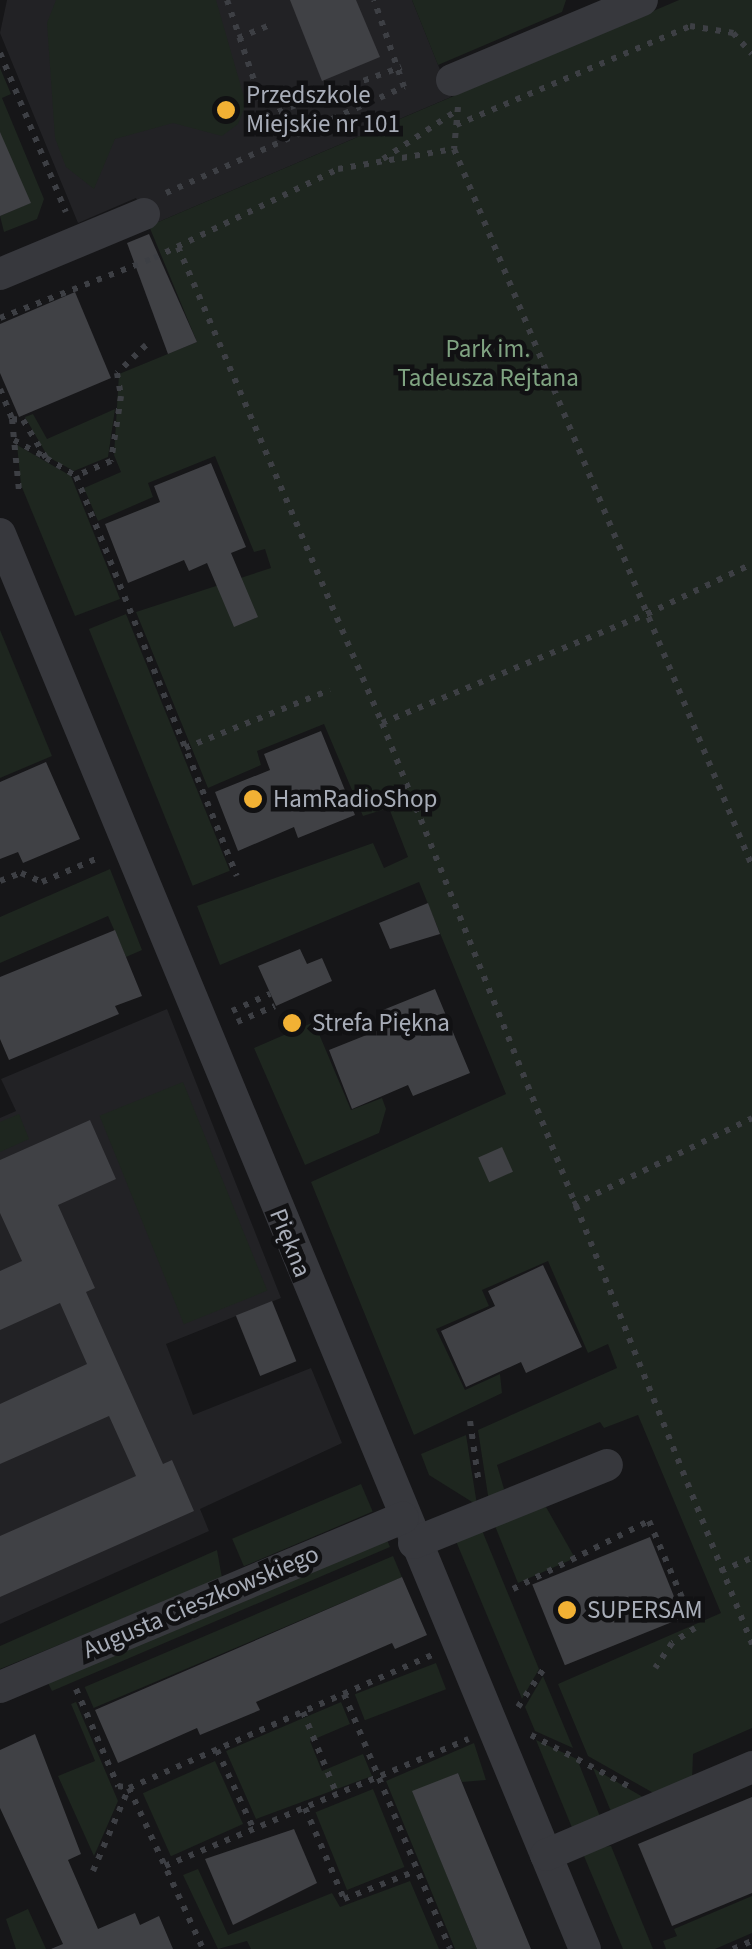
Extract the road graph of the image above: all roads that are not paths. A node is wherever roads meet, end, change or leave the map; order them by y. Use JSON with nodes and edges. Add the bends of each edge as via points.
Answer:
{"nodes":[{"id":1,"x":642,"y":0,"type":"edge"},
{"id":2,"x":455,"y":95,"type":"road end"},
{"id":3,"x":150,"y":206,"type":"road end"},
{"id":4,"x":0,"y":274,"type":"edge"},
{"id":5,"x":0,"y":534,"type":"edge"},
{"id":6,"x":606,"y":1464,"type":"dead end"},
{"id":7,"x":408,"y":1530,"type":"junction"},
{"id":8,"x":0,"y":1687,"type":"edge"},
{"id":9,"x":752,"y":1766,"type":"edge"},
{"id":10,"x":546,"y":1854,"type":"junction"},
{"id":11,"x":585,"y":1949,"type":"edge"}],
"edges":[{"from":1,"to":2,"type":"street"},
{"from":3,"to":4,"type":"street"},
{"from":5,"to":7,"type":"street","name":"Piękna"},
{"from":6,"to":7,"type":"street","name":"Augusta Cieszkowskiego","via":[[483,1516]]},
{"from":7,"to":8,"type":"street","name":"Augusta Cieszkowskiego"},
{"from":7,"to":10,"type":"street","name":"Piękna"},
{"from":9,"to":10,"type":"street"},
{"from":10,"to":11,"type":"street","name":"Piękna"}]}
